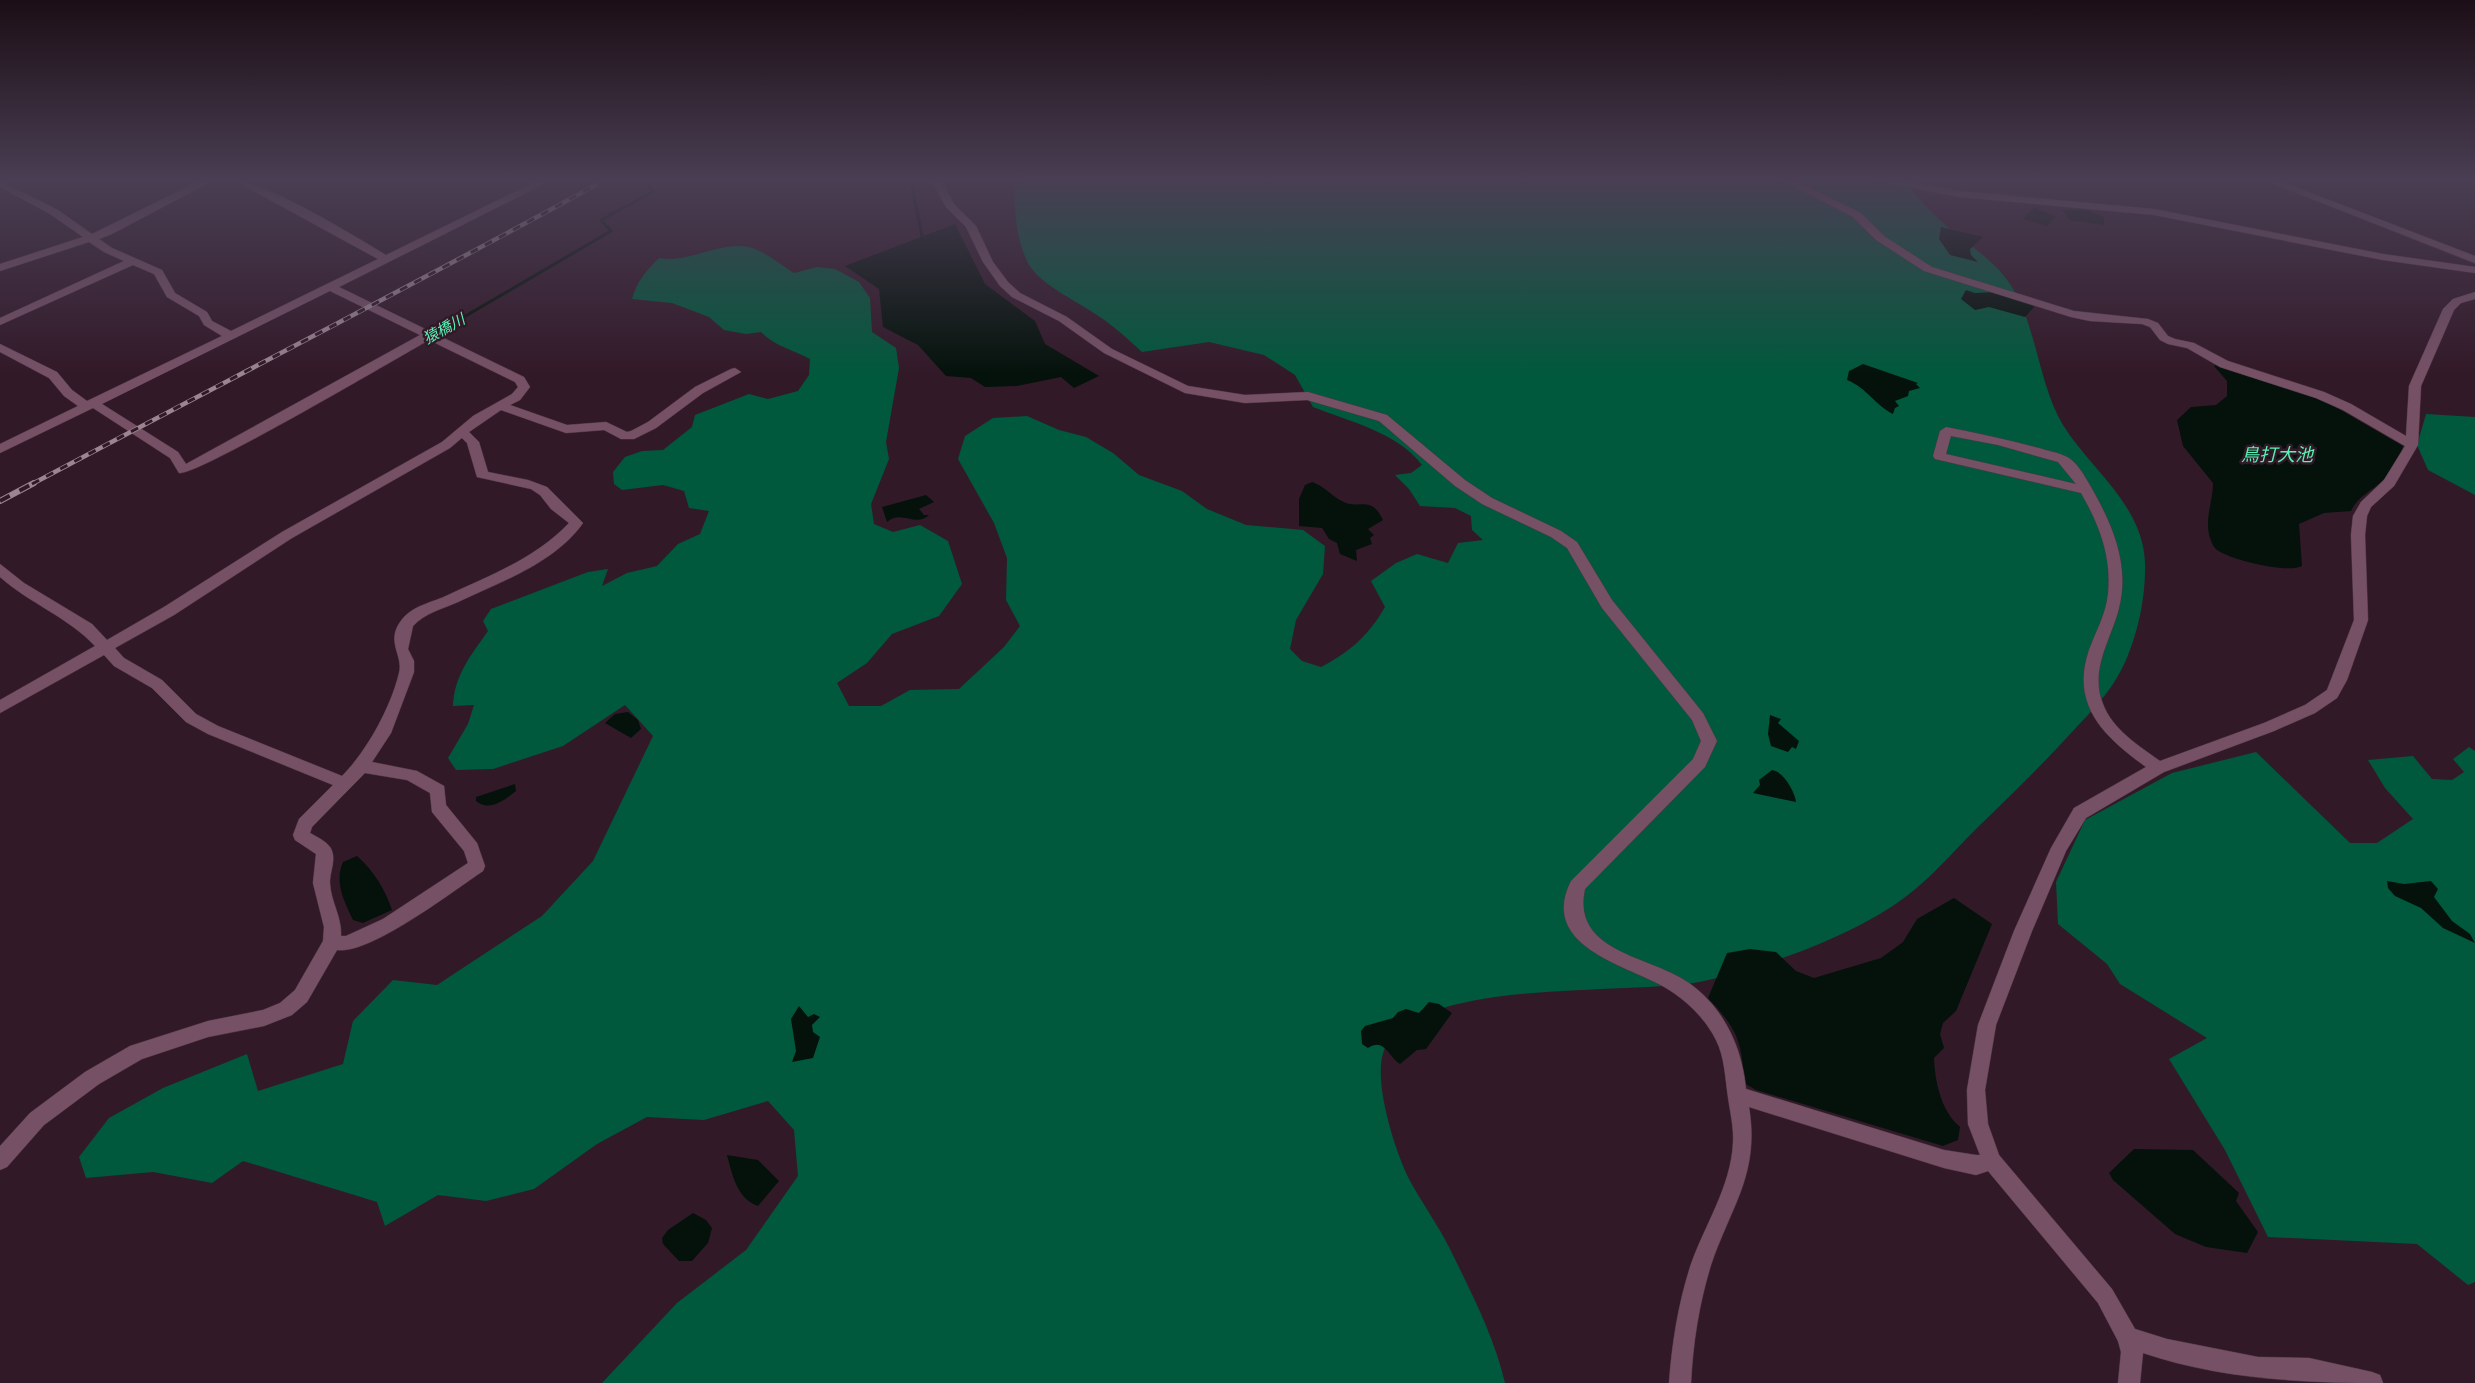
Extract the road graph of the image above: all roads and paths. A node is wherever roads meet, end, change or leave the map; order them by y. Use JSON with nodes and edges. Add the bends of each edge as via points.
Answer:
{"nodes":[{"id":1,"x":68,"y":246,"type":"edge"},
{"id":2,"x":104,"y":246,"type":"edge"},
{"id":3,"x":363,"y":246,"type":"edge"},
{"id":4,"x":413,"y":246,"type":"edge"},
{"id":5,"x":980,"y":246,"type":"edge"},
{"id":6,"x":1892,"y":246,"type":"edge"},
{"id":7,"x":2326,"y":246,"type":"edge"},
{"id":8,"x":2438,"y":246,"type":"edge"},
{"id":9,"x":386,"y":259,"type":"junction"},
{"id":10,"x":2475,"y":260,"type":"edge"},
{"id":11,"x":131,"y":262,"type":"junction"},
{"id":12,"x":0,"y":268,"type":"edge"},
{"id":13,"x":2475,"y":270,"type":"edge"},
{"id":14,"x":329,"y":286,"type":"junction"},
{"id":15,"x":2475,"y":295,"type":"edge"},
{"id":16,"x":0,"y":322,"type":"edge"},
{"id":17,"x":229,"y":335,"type":"junction"},
{"id":18,"x":428,"y":336,"type":"junction"},
{"id":19,"x":0,"y":347,"type":"edge"},
{"id":20,"x":735,"y":372,"type":"dead end"},
{"id":21,"x":89,"y":404,"type":"junction"},
{"id":22,"x":500,"y":406,"type":"junction"},
{"id":23,"x":463,"y":433,"type":"junction"},
{"id":24,"x":2412,"y":446,"type":"junction"},
{"id":25,"x":0,"y":449,"type":"edge"},
{"id":26,"x":2085,"y":490,"type":"junction"},
{"id":27,"x":0,"y":569,"type":"edge"},
{"id":28,"x":102,"y":647,"type":"junction"},
{"id":29,"x":0,"y":707,"type":"edge"},
{"id":30,"x":361,"y":767,"type":"junction"},
{"id":31,"x":2158,"y":768,"type":"junction"},
{"id":32,"x":344,"y":783,"type":"junction"},
{"id":33,"x":333,"y":942,"type":"junction"},
{"id":34,"x":1737,"y":1095,"type":"junction"},
{"id":35,"x":0,"y":1160,"type":"edge"},
{"id":36,"x":1992,"y":1161,"type":"junction"},
{"id":37,"x":2128,"y":1337,"type":"junction"},
{"id":38,"x":1680,"y":1383,"type":"edge"},
{"id":39,"x":2129,"y":1383,"type":"edge"},
{"id":40,"x":2372,"y":1383,"type":"edge"}],
"edges":[{"from":1,"to":12,"type":"street"},
{"from":2,"to":11,"type":"street"},
{"from":3,"to":9,"type":"street"},
{"from":4,"to":9,"type":"street"},
{"from":5,"to":34,"type":"street","via":[[1004,284],[1016,295],[1163,380],[1185,389],[1245,399],[1308,396],[1383,418],[1460,483],[1572,545],[1607,604],[1698,717],[1709,741],[1699,763],[1577,886],[1573,907],[1576,923],[1594,944],[1682,988],[1704,1009],[1722,1033],[1734,1059]]},
{"from":6,"to":24,"type":"street","via":[[1928,269],[2071,314],[2144,321],[2154,325],[2164,338],[2190,345],[2224,364],[2320,395]]},
{"from":7,"to":13,"type":"street"},
{"from":8,"to":10,"type":"street"},
{"from":9,"to":14,"type":"street"},
{"from":11,"to":16,"type":"street"},
{"from":11,"to":17,"type":"street","via":[[158,272],[171,295]]},
{"from":14,"to":17,"type":"street"},
{"from":14,"to":18,"type":"street"},
{"from":15,"to":24,"type":"street","via":[[2457,301],[2449,309],[2432,344],[2415,386]]},
{"from":17,"to":21,"type":"street"},
{"from":18,"to":21,"type":"street","via":[[184,470],[174,455]]},
{"from":18,"to":22,"type":"street","via":[[520,380],[524,387]]},
{"from":19,"to":21,"type":"street","via":[[52,375],[68,393]]},
{"from":20,"to":22,"type":"street","via":[[699,390],[634,435],[625,436],[606,426],[566,429]]},
{"from":21,"to":25,"type":"street"},
{"from":22,"to":23,"type":"street","via":[[477,419]]},
{"from":23,"to":28,"type":"street","via":[[287,535],[169,611]]},
{"from":23,"to":30,"type":"street","via":[[473,442],[482,474],[494,480],[535,486],[576,523],[543,552],[408,622],[401,649],[407,672],[391,716]]},
{"from":24,"to":31,"type":"street","via":[[2390,483],[2360,516],[2361,620],[2332,694],[2270,727]]},
{"from":26,"to":26,"type":"street","via":[[1939,456],[1946,431],[2062,459]]},
{"from":26,"to":31,"type":"street","via":[[2108,531],[2115,596],[2091,664],[2092,693],[2115,736]]},
{"from":27,"to":28,"type":"street","via":[[19,586],[87,628]]},
{"from":28,"to":29,"type":"street"},
{"from":28,"to":32,"type":"street","via":[[157,684],[191,718]]},
{"from":30,"to":32,"type":"street"},
{"from":30,"to":33,"type":"street","via":[[392,770],[430,783],[438,790],[438,807],[471,848],[477,866],[388,924],[347,944]]},
{"from":31,"to":36,"type":"street","via":[[2080,813],[2059,848],[2023,931],[1987,1025],[1976,1090],[1978,1124]]},
{"from":32,"to":33,"type":"street","via":[[305,824],[301,835],[324,851],[321,883]]},
{"from":33,"to":35,"type":"street","via":[[301,996],[286,1009],[137,1052],[92,1078],[37,1119]]},
{"from":34,"to":36,"type":"street","via":[[1944,1160],[1976,1165]]},
{"from":34,"to":38,"type":"street","via":[[1743,1141],[1738,1174],[1706,1251],[1688,1309]]},
{"from":36,"to":37,"type":"street","via":[[2105,1296]]},
{"from":37,"to":39,"type":"street","via":[[2132,1352]]},
{"from":37,"to":40,"type":"street","via":[[2167,1350],[2258,1368],[2309,1369]]}]}
